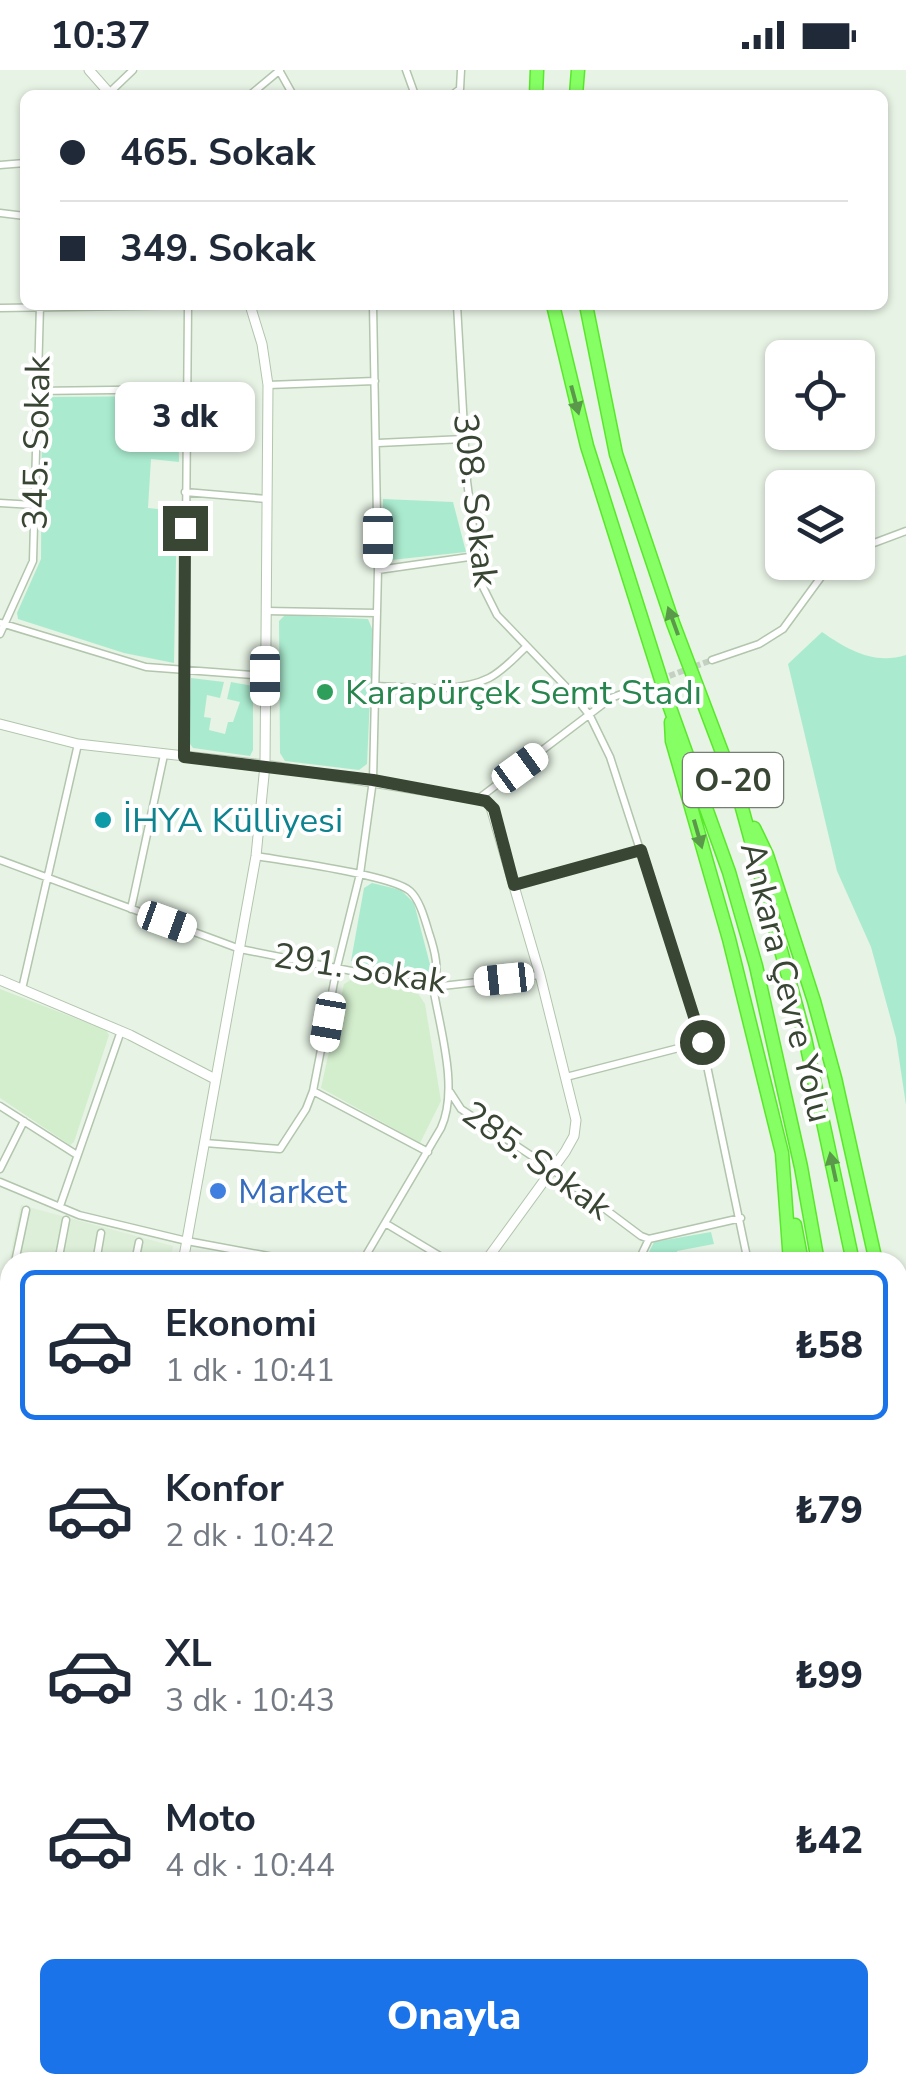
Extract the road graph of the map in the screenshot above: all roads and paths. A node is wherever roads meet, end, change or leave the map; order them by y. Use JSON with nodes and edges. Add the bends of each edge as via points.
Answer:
{"nodes":[{"id":1,"x":88,"y":70,"type":"edge"},
{"id":2,"x":134,"y":70,"type":"edge"},
{"id":3,"x":279,"y":70,"type":"edge"},
{"id":4,"x":106,"y":90,"type":"edge"},
{"id":5,"x":113,"y":90,"type":"edge"},
{"id":6,"x":256,"y":90,"type":"edge"},
{"id":7,"x":40,"y":310,"type":"edge"},
{"id":8,"x":192,"y":310,"type":"edge"},
{"id":9,"x":252,"y":310,"type":"edge"},
{"id":10,"x":373,"y":310,"type":"edge"},
{"id":11,"x":457,"y":310,"type":"edge"},
{"id":12,"x":554,"y":310,"type":"edge"},
{"id":13,"x":587,"y":310,"type":"edge"},
{"id":14,"x":375,"y":382,"type":"junction"},
{"id":15,"x":268,"y":385,"type":"junction"},
{"id":16,"x":187,"y":390,"type":"junction"},
{"id":17,"x":36,"y":391,"type":"junction"},
{"id":18,"x":464,"y":439,"type":"junction"},
{"id":19,"x":378,"y":443,"type":"junction"},
{"id":20,"x":185,"y":492,"type":"junction"},
{"id":21,"x":267,"y":499,"type":"junction"},
{"id":22,"x":0,"y":503,"type":"edge"},
{"id":23,"x":34,"y":505,"type":"junction"},
{"id":24,"x":906,"y":531,"type":"edge"},
{"id":25,"x":875,"y":543,"type":"edge"},
{"id":26,"x":476,"y":556,"type":"junction"},
{"id":27,"x":378,"y":570,"type":"junction"},
{"id":28,"x":819,"y":580,"type":"edge"},
{"id":29,"x":266,"y":611,"type":"junction"},
{"id":30,"x":377,"y":613,"type":"junction"},
{"id":31,"x":1,"y":624,"type":"edge"},
{"id":32,"x":0,"y":634,"type":"edge"},
{"id":33,"x":526,"y":647,"type":"junction"},
{"id":34,"x":712,"y":660,"type":"tunnel mouth"},
{"id":35,"x":184,"y":671,"type":"junction"},
{"id":36,"x":265,"y":676,"type":"junction"},
{"id":37,"x":648,"y":684,"type":"dead end"},
{"id":38,"x":377,"y":686,"type":"junction"},
{"id":39,"x":669,"y":705,"type":"junction"},
{"id":40,"x":590,"y":716,"type":"junction"},
{"id":41,"x":0,"y":724,"type":"edge"},
{"id":42,"x":78,"y":744,"type":"junction"},
{"id":43,"x":164,"y":755,"type":"junction"},
{"id":44,"x":184,"y":757,"type":"junction"},
{"id":45,"x":265,"y":765,"type":"junction"},
{"id":46,"x":373,"y":780,"type":"junction"},
{"id":47,"x":739,"y":797,"type":"junction"},
{"id":48,"x":478,"y":798,"type":"junction"},
{"id":49,"x":641,"y":850,"type":"junction"},
{"id":50,"x":256,"y":856,"type":"junction"},
{"id":51,"x":0,"y":860,"type":"edge"},
{"id":52,"x":360,"y":874,"type":"junction"},
{"id":53,"x":48,"y":878,"type":"junction"},
{"id":54,"x":514,"y":885,"type":"junction"},
{"id":55,"x":131,"y":908,"type":"junction"},
{"id":56,"x":240,"y":950,"type":"junction"},
{"id":57,"x":337,"y":967,"type":"junction"},
{"id":58,"x":540,"y":975,"type":"junction"},
{"id":59,"x":0,"y":980,"type":"edge"},
{"id":60,"x":434,"y":987,"type":"junction"},
{"id":61,"x":22,"y":989,"type":"junction"},
{"id":62,"x":121,"y":1031,"type":"junction"},
{"id":63,"x":702,"y":1042,"type":"junction"},
{"id":64,"x":566,"y":1077,"type":"junction"},
{"id":65,"x":215,"y":1079,"type":"junction"},
{"id":66,"x":313,"y":1091,"type":"junction"},
{"id":67,"x":450,"y":1092,"type":"junction"},
{"id":68,"x":0,"y":1106,"type":"edge"},
{"id":69,"x":461,"y":1109,"type":"junction"},
{"id":70,"x":24,"y":1121,"type":"junction"},
{"id":71,"x":444,"y":1121,"type":"junction"},
{"id":72,"x":205,"y":1143,"type":"junction"},
{"id":73,"x":428,"y":1152,"type":"junction"},
{"id":74,"x":782,"y":1154,"type":"junction"},
{"id":75,"x":77,"y":1155,"type":"junction"},
{"id":76,"x":0,"y":1168,"type":"edge"},
{"id":77,"x":553,"y":1170,"type":"junction"},
{"id":78,"x":0,"y":1182,"type":"edge"},
{"id":79,"x":60,"y":1206,"type":"junction"},
{"id":80,"x":26,"y":1210,"type":"dead end"},
{"id":81,"x":740,"y":1218,"type":"junction"},
{"id":82,"x":66,"y":1220,"type":"dead end"},
{"id":83,"x":386,"y":1223,"type":"junction"},
{"id":84,"x":102,"y":1233,"type":"dead end"},
{"id":85,"x":649,"y":1239,"type":"junction"},
{"id":86,"x":187,"y":1241,"type":"junction"},
{"id":87,"x":139,"y":1242,"type":"dead end"},
{"id":88,"x":17,"y":1252,"type":"edge"},
{"id":89,"x":60,"y":1252,"type":"edge"},
{"id":90,"x":98,"y":1252,"type":"edge"},
{"id":91,"x":137,"y":1252,"type":"edge"},
{"id":92,"x":185,"y":1252,"type":"edge"},
{"id":93,"x":241,"y":1252,"type":"edge"},
{"id":94,"x":368,"y":1252,"type":"edge"},
{"id":95,"x":434,"y":1252,"type":"edge"},
{"id":96,"x":492,"y":1252,"type":"edge"},
{"id":97,"x":643,"y":1252,"type":"edge"},
{"id":98,"x":746,"y":1252,"type":"edge"},
{"id":99,"x":789,"y":1252,"type":"edge"},
{"id":100,"x":800,"y":1252,"type":"edge"},
{"id":101,"x":816,"y":1252,"type":"edge"},
{"id":102,"x":851,"y":1252,"type":"edge"},
{"id":103,"x":870,"y":1252,"type":"edge"}],
"edges":[{"from":1,"to":4,"type":"street"},
{"from":2,"to":5,"type":"street"},
{"from":3,"to":6,"type":"street"},
{"from":7,"to":17,"type":"street","name":"345. Sokak"},
{"from":8,"to":16,"type":"street"},
{"from":9,"to":15,"type":"street"},
{"from":10,"to":14,"type":"street"},
{"from":11,"to":18,"type":"street","name":"308. Sokak"},
{"from":12,"to":39,"type":"highway","name":"Ankara Çevre Yolu","number":"O-20","one_way":true,"via":[[587,446]]},
{"from":47,"to":13,"type":"highway","name":"Ankara Çevre Yolu","number":"O-20","one_way":true,"via":[[616,454]]},
{"from":14,"to":15,"type":"street"},
{"from":14,"to":19,"type":"street"},
{"from":15,"to":21,"type":"street"},
{"from":16,"to":17,"type":"street"},
{"from":16,"to":20,"type":"street"},
{"from":17,"to":23,"type":"street","name":"345. Sokak"},
{"from":18,"to":19,"type":"street"},
{"from":18,"to":26,"type":"street","name":"308. Sokak"},
{"from":19,"to":27,"type":"street"},
{"from":20,"to":21,"type":"street"},
{"from":20,"to":35,"type":"street"},
{"from":21,"to":29,"type":"street"},
{"from":22,"to":23,"type":"street"},
{"from":23,"to":31,"type":"street","name":"345. Sokak","via":[[33,562]]},
{"from":24,"to":25,"type":"street"},
{"from":26,"to":27,"type":"street"},
{"from":26,"to":33,"type":"street","name":"308. Sokak","via":[[488,601]]},
{"from":27,"to":30,"type":"street"},
{"from":28,"to":34,"type":"street","via":[[783,630]]},
{"from":29,"to":30,"type":"street"},
{"from":29,"to":36,"type":"street"},
{"from":30,"to":38,"type":"street"},
{"from":31,"to":32,"type":"street","name":"345. Sokak"},
{"from":31,"to":35,"type":"street","via":[[146,667]]},
{"from":33,"to":38,"type":"street","via":[[480,682]]},
{"from":33,"to":40,"type":"street","name":"308. Sokak"},
{"from":35,"to":36,"type":"street"},
{"from":35,"to":44,"type":"street"},
{"from":36,"to":45,"type":"street"},
{"from":37,"to":40,"type":"street","via":[[610,698]]},
{"from":38,"to":46,"type":"street"},
{"from":39,"to":74,"type":"highway","one_way":true,"via":[[672,741]]},
{"from":39,"to":101,"type":"highway","name":"Ankara Çevre Yolu","number":"O-20","via":[[756,966]]},
{"from":40,"to":48,"type":"street"},
{"from":40,"to":49,"type":"street","name":"308. Sokak"},
{"from":41,"to":42,"type":"street"},
{"from":42,"to":43,"type":"street"},
{"from":42,"to":53,"type":"street"},
{"from":43,"to":44,"type":"street"},
{"from":43,"to":55,"type":"street"},
{"from":44,"to":45,"type":"street"},
{"from":45,"to":46,"type":"street"},
{"from":45,"to":50,"type":"street"},
{"from":46,"to":48,"type":"street"},
{"from":46,"to":52,"type":"street"},
{"from":102,"to":47,"type":"highway","name":"Ankara Çevre Yolu","number":"O-20","one_way":true,"via":[[805,1038]]},
{"from":47,"to":103,"type":"highway","via":[[768,855],[814,1001]]},
{"from":48,"to":54,"type":"street","via":[[494,809]]},
{"from":49,"to":54,"type":"street"},
{"from":49,"to":63,"type":"street","name":"308. Sokak"},
{"from":50,"to":52,"type":"street"},
{"from":50,"to":56,"type":"street"},
{"from":51,"to":53,"type":"street","name":"291. Sokak"},
{"from":52,"to":57,"type":"street"},
{"from":52,"to":60,"type":"street","via":[[414,895],[431,939]]},
{"from":53,"to":55,"type":"street","name":"291. Sokak"},
{"from":53,"to":61,"type":"street"},
{"from":54,"to":58,"type":"street"},
{"from":55,"to":56,"type":"street","name":"291. Sokak"},
{"from":56,"to":57,"type":"street","name":"291. Sokak"},
{"from":56,"to":65,"type":"street"},
{"from":57,"to":60,"type":"street","name":"291. Sokak"},
{"from":57,"to":66,"type":"street"},
{"from":58,"to":60,"type":"street","name":"291. Sokak"},
{"from":58,"to":64,"type":"street"},
{"from":59,"to":61,"type":"street"},
{"from":60,"to":67,"type":"street"},
{"from":61,"to":62,"type":"street"},
{"from":62,"to":65,"type":"street"},
{"from":62,"to":75,"type":"street"},
{"from":63,"to":64,"type":"street"},
{"from":63,"to":81,"type":"street","name":"308. Sokak"},
{"from":64,"to":77,"type":"street","via":[[576,1128]]},
{"from":65,"to":72,"type":"street"},
{"from":66,"to":72,"type":"street","via":[[280,1149]]},
{"from":66,"to":73,"type":"street"},
{"from":67,"to":69,"type":"street","name":"285. Sokak"},
{"from":67,"to":71,"type":"street"},
{"from":68,"to":70,"type":"street"},
{"from":69,"to":71,"type":"street"},
{"from":69,"to":77,"type":"street","name":"285. Sokak"},
{"from":70,"to":75,"type":"street"},
{"from":70,"to":76,"type":"street"},
{"from":71,"to":73,"type":"street"},
{"from":72,"to":86,"type":"street"},
{"from":73,"to":83,"type":"street"},
{"from":74,"to":99,"type":"highway"},
{"from":74,"to":100,"type":"highway"},
{"from":75,"to":79,"type":"street"},
{"from":77,"to":85,"type":"street","name":"285. Sokak"},
{"from":77,"to":96,"type":"street"},
{"from":78,"to":79,"type":"street"},
{"from":79,"to":86,"type":"street"},
{"from":80,"to":88,"type":"street"},
{"from":81,"to":85,"type":"street","name":"285. Sokak"},
{"from":81,"to":98,"type":"street","name":"308. Sokak"},
{"from":82,"to":89,"type":"street"},
{"from":83,"to":94,"type":"street"},
{"from":83,"to":95,"type":"street"},
{"from":84,"to":90,"type":"street"},
{"from":85,"to":97,"type":"street"},
{"from":86,"to":92,"type":"street"},
{"from":86,"to":93,"type":"street"},
{"from":87,"to":91,"type":"street"}]}
